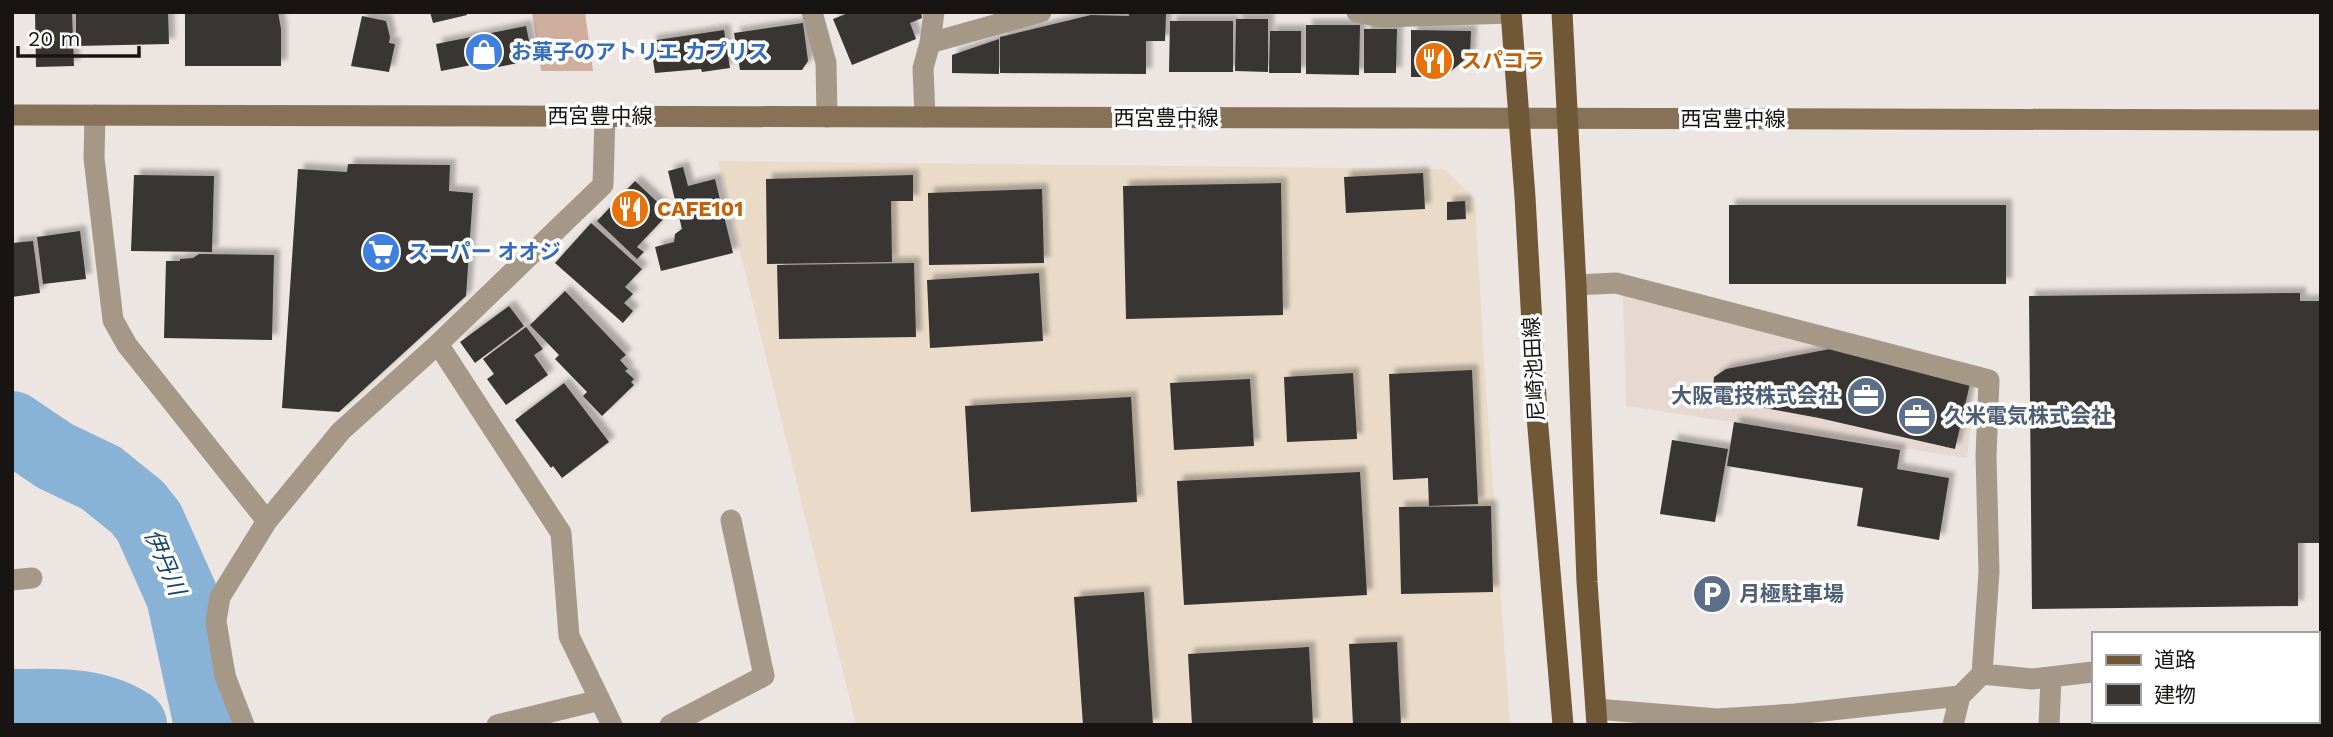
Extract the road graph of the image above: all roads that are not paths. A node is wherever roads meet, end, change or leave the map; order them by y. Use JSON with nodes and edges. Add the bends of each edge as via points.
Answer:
{"nodes":[{"id":1,"x":812,"y":12,"type":"edge"},
{"id":2,"x":934,"y":12,"type":"edge"},
{"id":3,"x":1041,"y":12,"type":"edge"},
{"id":4,"x":1357,"y":12,"type":"edge"},
{"id":5,"x":1511,"y":12,"type":"edge"},
{"id":6,"x":1562,"y":12,"type":"edge"},
{"id":7,"x":930,"y":43,"type":"junction"},
{"id":8,"x":12,"y":115,"type":"edge"},
{"id":9,"x":94,"y":115,"type":"junction"},
{"id":10,"x":605,"y":116,"type":"junction"},
{"id":11,"x":827,"y":117,"type":"junction"},
{"id":12,"x":925,"y":117,"type":"junction"},
{"id":13,"x":1518,"y":119,"type":"junction"},
{"id":14,"x":1566,"y":119,"type":"junction"},
{"id":15,"x":2321,"y":120,"type":"edge"},
{"id":16,"x":1576,"y":285,"type":"junction"},
{"id":17,"x":438,"y":344,"type":"junction"},
{"id":18,"x":731,"y":520,"type":"dead end"},
{"id":19,"x":267,"y":521,"type":"junction"},
{"id":20,"x":2092,"y":672,"type":"edge"},
{"id":21,"x":1982,"y":674,"type":"junction"},
{"id":22,"x":2051,"y":677,"type":"junction"},
{"id":23,"x":1960,"y":696,"type":"junction"},
{"id":24,"x":600,"y":700,"type":"junction"},
{"id":25,"x":1596,"y":717,"type":"edge"},
{"id":26,"x":244,"y":725,"type":"edge"},
{"id":27,"x":497,"y":725,"type":"edge"},
{"id":28,"x":612,"y":725,"type":"edge"},
{"id":29,"x":670,"y":725,"type":"edge"},
{"id":30,"x":1563,"y":725,"type":"edge"},
{"id":31,"x":1953,"y":725,"type":"edge"},
{"id":32,"x":2049,"y":725,"type":"edge"}],
"edges":[{"from":1,"to":11,"type":"street","via":[[826,63]]},
{"from":2,"to":7,"type":"street"},
{"from":3,"to":7,"type":"street"},
{"from":4,"to":5,"type":"street","via":[[1381,17]]},
{"from":5,"to":13,"type":"main road","name":"尼崎池田線"},
{"from":6,"to":14,"type":"main road","name":"尼崎池田線"},
{"from":7,"to":12,"type":"street","via":[[923,68]]},
{"from":8,"to":9,"type":"main road","name":"西宮豊中線"},
{"from":9,"to":10,"type":"main road","name":"西宮豊中線"},
{"from":9,"to":19,"type":"street","via":[[94,158],[113,320],[127,345]]},
{"from":10,"to":11,"type":"main road","name":"西宮豊中線"},
{"from":10,"to":17,"type":"street","via":[[603,185]]},
{"from":11,"to":12,"type":"main road","name":"西宮豊中線"},
{"from":12,"to":13,"type":"main road","name":"西宮豊中線"},
{"from":13,"to":14,"type":"main road","name":"西宮豊中線"},
{"from":13,"to":30,"type":"main road","name":"尼崎池田線"},
{"from":14,"to":15,"type":"main road","name":"西宮豊中線"},
{"from":14,"to":16,"type":"main road","name":"尼崎池田線"},
{"from":16,"to":21,"type":"street","via":[[1616,283],[1989,380],[1989,572]]},
{"from":16,"to":25,"type":"main road","name":"尼崎池田線","via":[[1582,492]]},
{"from":17,"to":19,"type":"street","via":[[341,431]]},
{"from":17,"to":24,"type":"street","via":[[562,533],[569,636]]},
{"from":18,"to":29,"type":"street","via":[[764,676]]},
{"from":19,"to":26,"type":"street","via":[[220,597],[216,621],[225,676]]},
{"from":20,"to":22,"type":"street"},
{"from":21,"to":22,"type":"street"},
{"from":21,"to":23,"type":"street"},
{"from":22,"to":32,"type":"street"},
{"from":23,"to":25,"type":"street","via":[[1717,719]]},
{"from":23,"to":31,"type":"street"},
{"from":24,"to":27,"type":"street"},
{"from":24,"to":28,"type":"street"}]}
